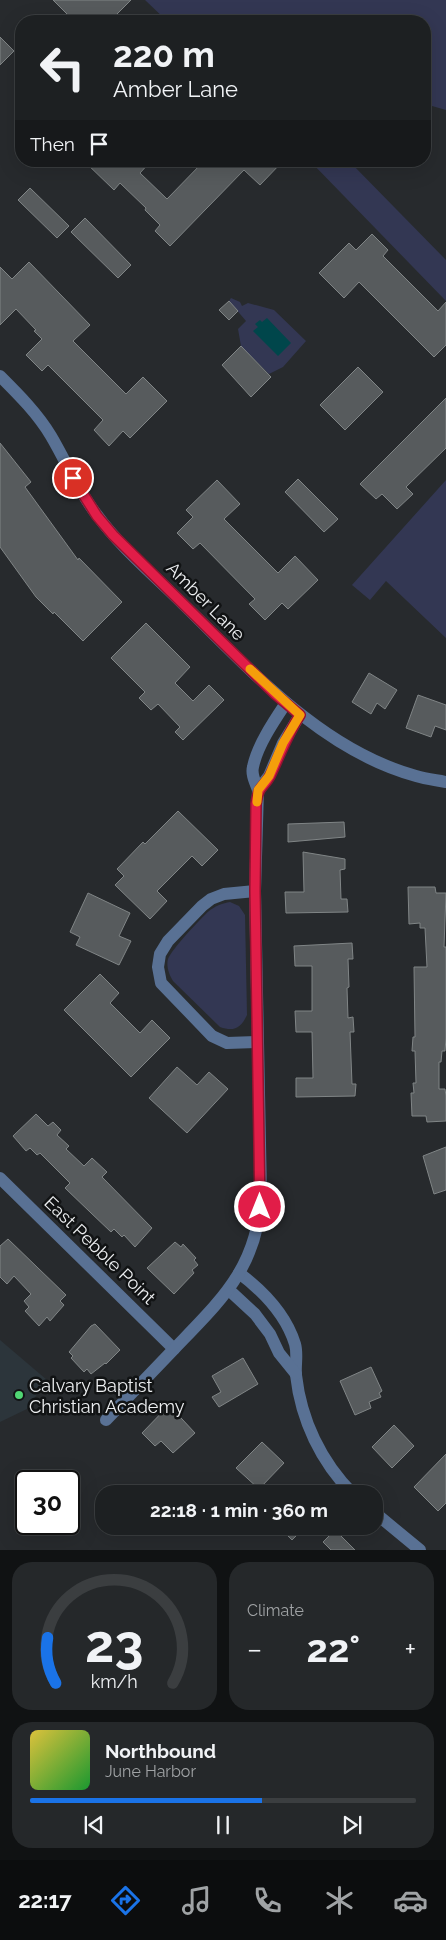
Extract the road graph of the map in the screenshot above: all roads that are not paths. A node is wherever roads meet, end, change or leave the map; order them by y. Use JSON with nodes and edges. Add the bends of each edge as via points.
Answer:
{"nodes":[{"id":1,"x":0,"y":376,"type":"edge"},
{"id":2,"x":286,"y":703,"type":"junction"},
{"id":3,"x":300,"y":715,"type":"junction"},
{"id":4,"x":446,"y":782,"type":"edge"},
{"id":5,"x":258,"y":790,"type":"junction"},
{"id":6,"x":255,"y":891,"type":"junction"},
{"id":7,"x":257,"y":1042,"type":"junction"},
{"id":8,"x":0,"y":1178,"type":"edge"},
{"id":9,"x":239,"y":1273,"type":"junction"},
{"id":10,"x":229,"y":1290,"type":"junction"},
{"id":11,"x":174,"y":1348,"type":"junction"},
{"id":12,"x":296,"y":1374,"type":"junction"},
{"id":13,"x":106,"y":1420,"type":"dead end"},
{"id":14,"x":345,"y":1485,"type":"edge"},
{"id":15,"x":383,"y":1519,"type":"edge"},
{"id":16,"x":420,"y":1550,"type":"edge"}],
"edges":[{"from":1,"to":2,"type":"street","name":"Amber Lane","via":[[30,407],[51,436],[81,492],[108,528]]},
{"from":2,"to":3,"type":"street","name":"Amber Lane"},
{"from":2,"to":5,"type":"street","via":[[268,732],[253,767]]},
{"from":3,"to":4,"type":"street","name":"Amber Lane","via":[[340,742],[386,765]]},
{"from":3,"to":5,"type":"street","via":[[269,776]]},
{"from":5,"to":6,"type":"street"},
{"from":6,"to":7,"type":"street"},
{"from":6,"to":7,"type":"street","via":[[224,894],[202,906],[168,941],[160,954],[158,967],[161,983],[212,1036],[227,1044]]},
{"from":7,"to":9,"type":"street","via":[[260,1207],[253,1241]]},
{"from":8,"to":11,"type":"street","name":"East Pebble Point"},
{"from":9,"to":10,"type":"street"},
{"from":9,"to":12,"type":"street","via":[[272,1304],[291,1334],[296,1347]]},
{"from":10,"to":11,"type":"street"},
{"from":10,"to":12,"type":"street","via":[[255,1314]]},
{"from":11,"to":13,"type":"street"},
{"from":12,"to":14,"type":"street","via":[[310,1433]]},
{"from":15,"to":16,"type":"street"}]}
